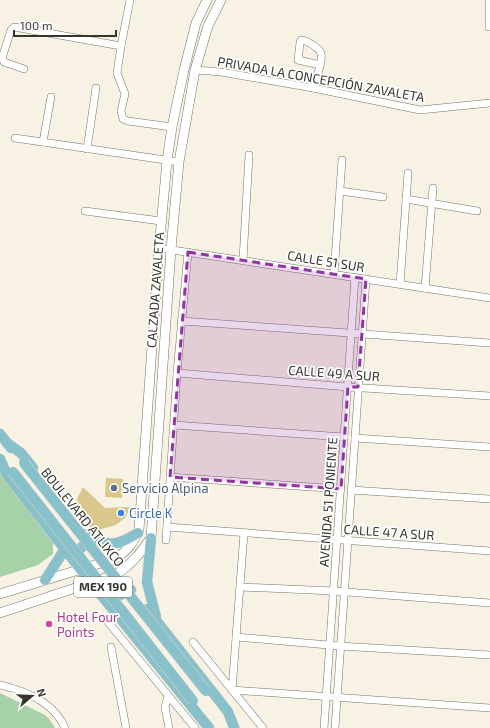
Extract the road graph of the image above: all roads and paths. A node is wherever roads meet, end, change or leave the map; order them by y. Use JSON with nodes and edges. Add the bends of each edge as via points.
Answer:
{"nodes":[{"id":1,"x":130,"y":0,"type":"edge"},
{"id":2,"x":207,"y":0,"type":"edge"},
{"id":3,"x":221,"y":0,"type":"edge"},
{"id":4,"x":489,"y":0,"type":"edge"},
{"id":5,"x":488,"y":27,"type":"dead end"},
{"id":6,"x":121,"y":46,"type":"junction"},
{"id":7,"x":320,"y":65,"type":"dead end"},
{"id":8,"x":24,"y":69,"type":"dead end"},
{"id":9,"x":194,"y":70,"type":"junction"},
{"id":10,"x":96,"y":88,"type":"dead end"},
{"id":11,"x":313,"y":88,"type":"junction"},
{"id":12,"x":50,"y":97,"type":"dead end"},
{"id":13,"x":490,"y":103,"type":"edge"},
{"id":14,"x":172,"y":128,"type":"junction"},
{"id":15,"x":15,"y":138,"type":"dead end"},
{"id":16,"x":43,"y":142,"type":"junction"},
{"id":17,"x":87,"y":149,"type":"junction"},
{"id":18,"x":249,"y":155,"type":"dead end"},
{"id":19,"x":342,"y":160,"type":"dead end"},
{"id":20,"x":167,"y":161,"type":"junction"},
{"id":21,"x":178,"y":162,"type":"junction"},
{"id":22,"x":408,"y":173,"type":"dead end"},
{"id":23,"x":433,"y":188,"type":"dead end"},
{"id":24,"x":340,"y":191,"type":"junction"},
{"id":25,"x":383,"y":197,"type":"dead end"},
{"id":26,"x":406,"y":199,"type":"junction"},
{"id":27,"x":431,"y":203,"type":"junction"},
{"id":28,"x":85,"y":211,"type":"dead end"},
{"id":29,"x":477,"y":212,"type":"dead end"},
{"id":30,"x":161,"y":221,"type":"junction"},
{"id":31,"x":159,"y":248,"type":"junction"},
{"id":32,"x":171,"y":249,"type":"junction"},
{"id":33,"x":188,"y":252,"type":"junction"},
{"id":34,"x":243,"y":260,"type":"junction"},
{"id":35,"x":334,"y":274,"type":"junction"},
{"id":36,"x":355,"y":278,"type":"junction"},
{"id":37,"x":366,"y":279,"type":"junction"},
{"id":38,"x":400,"y":284,"type":"junction"},
{"id":39,"x":425,"y":288,"type":"junction"},
{"id":40,"x":490,"y":298,"type":"edge"},
{"id":41,"x":181,"y":321,"type":"junction"},
{"id":42,"x":351,"y":334,"type":"junction"},
{"id":43,"x":362,"y":334,"type":"junction"},
{"id":44,"x":490,"y":343,"type":"edge"},
{"id":45,"x":177,"y":373,"type":"junction"},
{"id":46,"x":348,"y":387,"type":"junction"},
{"id":47,"x":358,"y":388,"type":"junction"},
{"id":48,"x":490,"y":396,"type":"edge"},
{"id":49,"x":174,"y":425,"type":"junction"},
{"id":50,"x":0,"y":434,"type":"edge"},
{"id":51,"x":344,"y":437,"type":"junction"},
{"id":52,"x":355,"y":438,"type":"junction"},
{"id":53,"x":7,"y":443,"type":"junction"},
{"id":54,"x":490,"y":447,"type":"edge"},
{"id":55,"x":0,"y":458,"type":"edge"},
{"id":56,"x":170,"y":477,"type":"junction"},
{"id":57,"x":341,"y":489,"type":"junction"},
{"id":58,"x":351,"y":490,"type":"junction"},
{"id":59,"x":490,"y":499,"type":"edge"},
{"id":60,"x":167,"y":527,"type":"junction"},
{"id":61,"x":138,"y":533,"type":"junction"},
{"id":62,"x":244,"y":533,"type":"junction"},
{"id":63,"x":87,"y":534,"type":"junction"},
{"id":64,"x":151,"y":538,"type":"junction"},
{"id":65,"x":166,"y":540,"type":"dead end"},
{"id":66,"x":337,"y":540,"type":"junction"},
{"id":67,"x":348,"y":541,"type":"junction"},
{"id":68,"x":65,"y":549,"type":"junction"},
{"id":69,"x":490,"y":551,"type":"edge"},
{"id":70,"x":108,"y":562,"type":"junction"},
{"id":71,"x":81,"y":570,"type":"junction"},
{"id":72,"x":117,"y":574,"type":"junction"},
{"id":73,"x":45,"y":580,"type":"junction"},
{"id":74,"x":92,"y":582,"type":"junction"},
{"id":75,"x":240,"y":587,"type":"junction"},
{"id":76,"x":131,"y":590,"type":"junction"},
{"id":77,"x":3,"y":591,"type":"edge"},
{"id":78,"x":334,"y":591,"type":"junction"},
{"id":79,"x":344,"y":592,"type":"junction"},
{"id":80,"x":490,"y":603,"type":"edge"},
{"id":81,"x":111,"y":606,"type":"junction"},
{"id":82,"x":0,"y":613,"type":"edge"},
{"id":83,"x":157,"y":621,"type":"junction"},
{"id":84,"x":108,"y":622,"type":"dead end"},
{"id":85,"x":236,"y":637,"type":"junction"},
{"id":86,"x":193,"y":642,"type":"dead end"},
{"id":87,"x":330,"y":645,"type":"junction"},
{"id":88,"x":340,"y":646,"type":"junction"},
{"id":89,"x":111,"y":647,"type":"dead end"},
{"id":90,"x":490,"y":655,"type":"edge"},
{"id":91,"x":0,"y":684,"type":"edge"},
{"id":92,"x":232,"y":690,"type":"junction"},
{"id":93,"x":168,"y":696,"type":"junction"},
{"id":94,"x":326,"y":697,"type":"junction"},
{"id":95,"x":337,"y":697,"type":"junction"},
{"id":96,"x":490,"y":708,"type":"edge"},
{"id":97,"x":235,"y":727,"type":"edge"},
{"id":98,"x":65,"y":728,"type":"edge"},
{"id":99,"x":126,"y":728,"type":"edge"},
{"id":100,"x":169,"y":728,"type":"edge"},
{"id":101,"x":195,"y":728,"type":"edge"},
{"id":102,"x":209,"y":728,"type":"edge"},
{"id":103,"x":213,"y":728,"type":"edge"},
{"id":104,"x":263,"y":728,"type":"edge"},
{"id":105,"x":324,"y":728,"type":"edge"},
{"id":106,"x":335,"y":728,"type":"edge"}],
"edges":[{"from":1,"to":6,"type":"street"},
{"from":2,"to":14,"type":"main road","name":"CALZADA ZAVALETA","via":[[195,30],[184,70]]},
{"from":3,"to":9,"type":"main road","name":"CALZADA ZAVALETA","via":[[208,26]]},
{"from":4,"to":5,"type":"street"},
{"from":6,"to":8,"type":"street","via":[[14,27],[2,58],[4,62]]},
{"from":6,"to":14,"type":"street","via":[[117,73],[125,94],[121,111],[123,119]]},
{"from":7,"to":11,"type":"street"},
{"from":9,"to":11,"type":"street","name":"PRIVADA LA CONCEPCIÓN ZAVALETA","via":[[221,72]]},
{"from":9,"to":21,"type":"main road","name":"CALZADA ZAVALETA"},
{"from":10,"to":17,"type":"street"},
{"from":11,"to":13,"type":"street","name":"PRIVADA LA CONCEPCIÓN ZAVALETA","via":[[420,110]]},
{"from":12,"to":16,"type":"street"},
{"from":14,"to":20,"type":"main road","name":"CALZADA ZAVALETA"},
{"from":15,"to":16,"type":"street"},
{"from":16,"to":17,"type":"street"},
{"from":17,"to":20,"type":"street"},
{"from":18,"to":34,"type":"street"},
{"from":19,"to":24,"type":"street"},
{"from":20,"to":21,"type":"street"},
{"from":20,"to":30,"type":"main road","name":"CALZADA ZAVALETA"},
{"from":21,"to":32,"type":"main road","name":"CALZADA ZAVALETA"},
{"from":22,"to":26,"type":"street"},
{"from":23,"to":27,"type":"street"},
{"from":24,"to":25,"type":"street"},
{"from":24,"to":35,"type":"street"},
{"from":26,"to":27,"type":"street"},
{"from":26,"to":38,"type":"street"},
{"from":27,"to":29,"type":"street"},
{"from":27,"to":39,"type":"street"},
{"from":28,"to":30,"type":"street"},
{"from":30,"to":31,"type":"main road","name":"CALZADA ZAVALETA"},
{"from":31,"to":32,"type":"street","name":"CALLE 51 SUR"},
{"from":31,"to":61,"type":"main road","name":"CALZADA ZAVALETA"},
{"from":32,"to":33,"type":"street","name":"CALLE 51 SUR"},
{"from":32,"to":64,"type":"main road","name":"CALZADA ZAVALETA"},
{"from":33,"to":34,"type":"street","name":"CALLE 51 SUR"},
{"from":33,"to":41,"type":"street"},
{"from":34,"to":35,"type":"street","name":"CALLE 51 SUR"},
{"from":35,"to":36,"type":"street","name":"CALLE 51 SUR"},
{"from":36,"to":37,"type":"street","name":"CALLE 51 SUR"},
{"from":36,"to":42,"type":"street","name":"AVENIDA 51 PONIENTE"},
{"from":37,"to":38,"type":"street","name":"CALLE 51 SUR"},
{"from":37,"to":43,"type":"street","name":"AVENIDA 51 PONIENTE"},
{"from":38,"to":39,"type":"street","name":"CALLE 51 SUR"},
{"from":39,"to":40,"type":"street","name":"CALLE 51 SUR"},
{"from":41,"to":42,"type":"street"},
{"from":41,"to":45,"type":"street"},
{"from":42,"to":43,"type":"street"},
{"from":42,"to":46,"type":"street","name":"AVENIDA 51 PONIENTE"},
{"from":43,"to":44,"type":"street"},
{"from":43,"to":47,"type":"street","name":"AVENIDA 51 PONIENTE"},
{"from":45,"to":46,"type":"street","name":"CALLE 49 A SUR"},
{"from":45,"to":49,"type":"street"},
{"from":46,"to":47,"type":"street","name":"CALLE 49 A SUR"},
{"from":46,"to":51,"type":"street","name":"AVENIDA 51 PONIENTE"},
{"from":47,"to":48,"type":"street","name":"CALLE 49 A SUR"},
{"from":47,"to":52,"type":"street","name":"AVENIDA 51 PONIENTE"},
{"from":49,"to":51,"type":"street"},
{"from":49,"to":56,"type":"street"},
{"from":50,"to":53,"type":"main road","name":"BOULEVARD ATLIXCO","number":"MEX 190"},
{"from":51,"to":57,"type":"street","name":"AVENIDA 51 PONIENTE"},
{"from":52,"to":54,"type":"street"},
{"from":52,"to":58,"type":"street","name":"AVENIDA 51 PONIENTE"},
{"from":53,"to":63,"type":"main road","via":[[21,453]]},
{"from":53,"to":97,"type":"main road","name":"BOULEVARD ATLIXCO","number":"MEX 190","bridge":true},
{"from":55,"to":68,"type":"main road","via":[[7,475]]},
{"from":55,"to":103,"type":"main road","name":"BOULEVARD ATLIXCO","number":"MEX 190","bridge":true},
{"from":56,"to":57,"type":"street"},
{"from":56,"to":60,"type":"street"},
{"from":57,"to":66,"type":"street","name":"AVENIDA 51 PONIENTE"},
{"from":58,"to":59,"type":"street"},
{"from":58,"to":67,"type":"street","name":"AVENIDA 51 PONIENTE"},
{"from":60,"to":62,"type":"street","name":"CALLE 47 A SUR"},
{"from":60,"to":65,"type":"street"},
{"from":61,"to":63,"type":"main road","via":[[112,545],[104,544]]},
{"from":61,"to":70,"type":"main road","name":"CALZADA ZAVALETA","via":[[133,543],[119,557]]},
{"from":62,"to":66,"type":"street","name":"CALLE 47 A SUR"},
{"from":62,"to":75,"type":"street"},
{"from":63,"to":68,"type":"main road","via":[[85,544],[78,551]]},
{"from":63,"to":70,"type":"main road"},
{"from":64,"to":72,"type":"main road","via":[[129,566]]},
{"from":64,"to":83,"type":"main road","via":[[147,582]]},
{"from":66,"to":67,"type":"street","name":"CALLE 47 A SUR"},
{"from":66,"to":78,"type":"street","name":"AVENIDA 51 PONIENTE"},
{"from":67,"to":69,"type":"street","name":"CALLE 47 A SUR"},
{"from":67,"to":79,"type":"street","name":"AVENIDA 51 PONIENTE"},
{"from":68,"to":71,"type":"main road"},
{"from":68,"to":73,"type":"main road"},
{"from":70,"to":71,"type":"main road","name":"CALZADA ZAVALETA"},
{"from":70,"to":72,"type":"main road"},
{"from":71,"to":73,"type":"main road","name":"CALZADA ZAVALETA"},
{"from":71,"to":74,"type":"main road"},
{"from":72,"to":74,"type":"main road"},
{"from":72,"to":76,"type":"main road"},
{"from":73,"to":77,"type":"main road","name":"CALZADA ZAVALETA"},
{"from":74,"to":81,"type":"main road"},
{"from":74,"to":82,"type":"main road"},
{"from":75,"to":78,"type":"street"},
{"from":75,"to":85,"type":"street"},
{"from":76,"to":81,"type":"main road","via":[[118,596]]},
{"from":76,"to":83,"type":"main road"},
{"from":78,"to":79,"type":"street"},
{"from":78,"to":87,"type":"street","name":"AVENIDA 51 PONIENTE"},
{"from":79,"to":80,"type":"street"},
{"from":79,"to":88,"type":"street","name":"AVENIDA 51 PONIENTE"},
{"from":81,"to":102,"type":"main road"},
{"from":83,"to":97,"type":"main road","via":[[228,712]]},
{"from":84,"to":93,"type":"street"},
{"from":85,"to":87,"type":"street"},
{"from":85,"to":92,"type":"street"},
{"from":86,"to":92,"type":"street"},
{"from":87,"to":88,"type":"street"},
{"from":87,"to":94,"type":"street","name":"AVENIDA 51 PONIENTE"},
{"from":88,"to":90,"type":"street"},
{"from":88,"to":95,"type":"street","name":"AVENIDA 51 PONIENTE"},
{"from":89,"to":99,"type":"street"},
{"from":91,"to":98,"type":"street","via":[[46,703],[62,720]]},
{"from":92,"to":94,"type":"street"},
{"from":92,"to":104,"type":"street"},
{"from":93,"to":100,"type":"street","via":[[165,707]]},
{"from":93,"to":101,"type":"street"},
{"from":94,"to":95,"type":"street"},
{"from":94,"to":105,"type":"street","name":"AVENIDA 51 PONIENTE"},
{"from":95,"to":96,"type":"street"},
{"from":95,"to":106,"type":"street","name":"AVENIDA 51 PONIENTE"}]}
